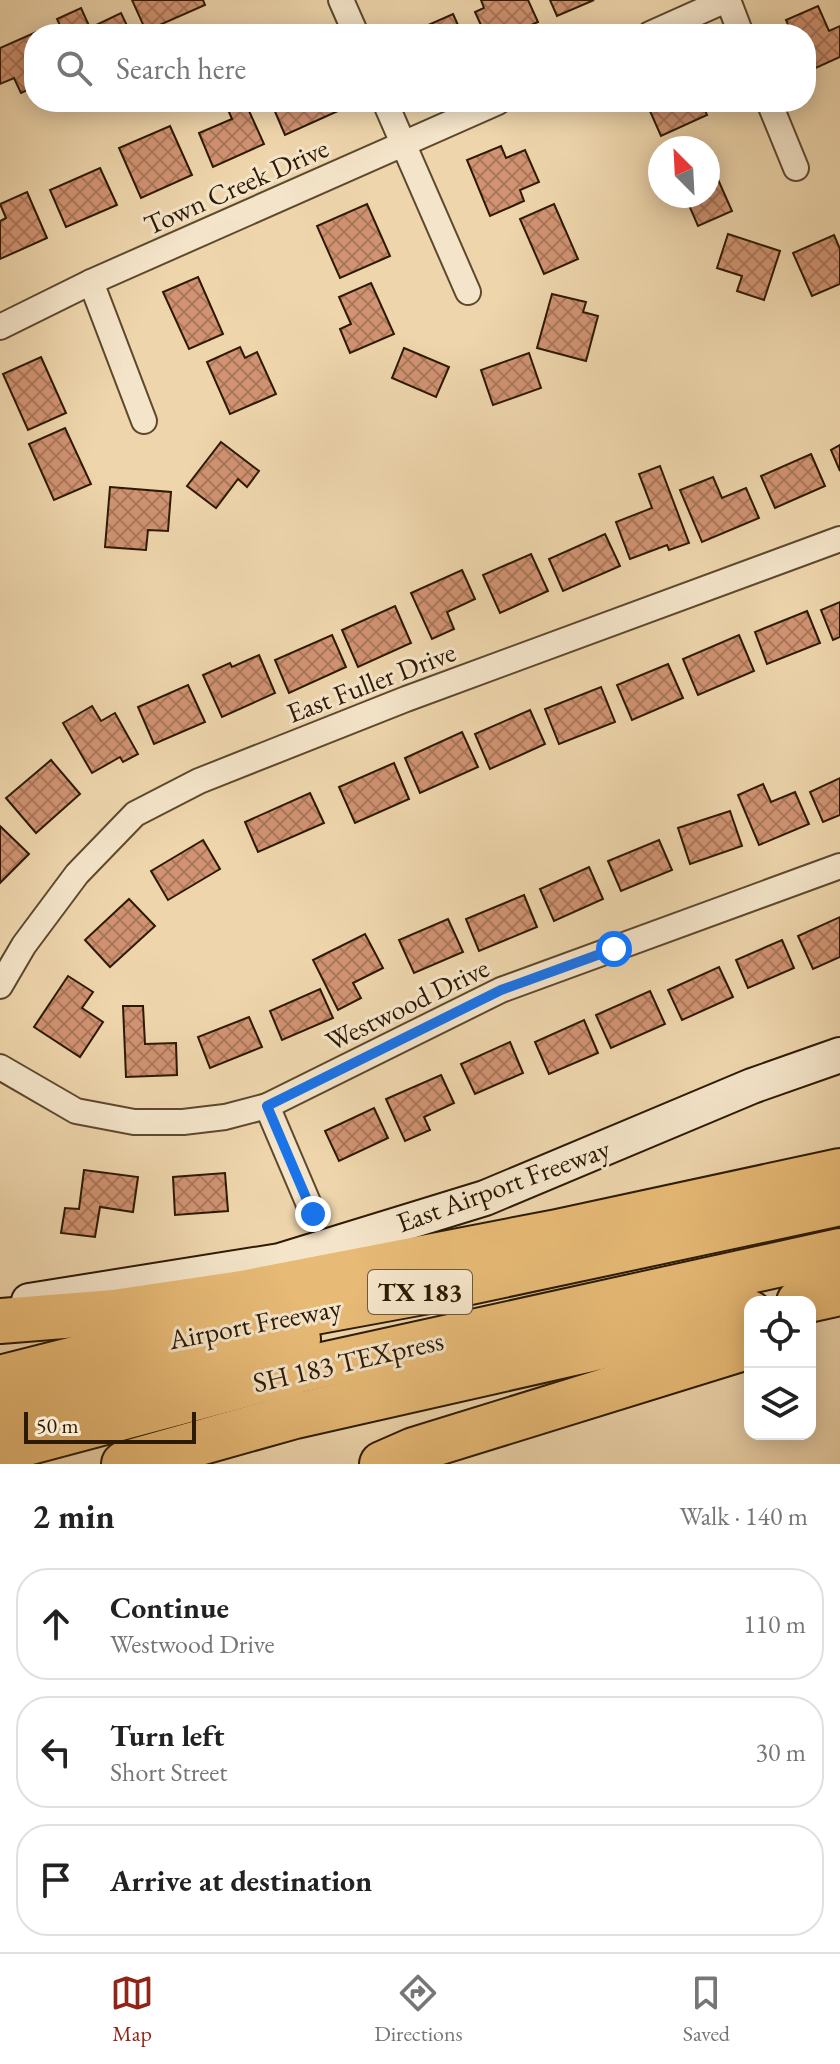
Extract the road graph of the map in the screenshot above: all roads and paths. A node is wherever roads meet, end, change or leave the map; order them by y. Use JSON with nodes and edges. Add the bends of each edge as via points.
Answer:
{"nodes":[{"id":1,"x":341,"y":0,"type":"edge"},
{"id":2,"x":727,"y":0,"type":"edge"},
{"id":3,"x":352,"y":24,"type":"edge"},
{"id":4,"x":673,"y":24,"type":"edge"},
{"id":5,"x":737,"y":24,"type":"edge"},
{"id":6,"x":389,"y":112,"type":"edge"},
{"id":7,"x":476,"y":112,"type":"edge"},
{"id":8,"x":773,"y":112,"type":"edge"},
{"id":9,"x":403,"y":145,"type":"junction"},
{"id":10,"x":796,"y":168,"type":"dead end"},
{"id":11,"x":91,"y":282,"type":"junction"},
{"id":12,"x":468,"y":292,"type":"dead end"},
{"id":13,"x":0,"y":327,"type":"edge"},
{"id":14,"x":144,"y":421,"type":"dead end"},
{"id":15,"x":840,"y":539,"type":"edge"},
{"id":16,"x":840,"y":866,"type":"edge"},
{"id":17,"x":0,"y":986,"type":"edge"},
{"id":18,"x":840,"y":1055,"type":"edge"},
{"id":19,"x":0,"y":1067,"type":"edge"},
{"id":20,"x":267,"y":1106,"type":"junction"},
{"id":21,"x":840,"y":1171,"type":"edge"},
{"id":22,"x":840,"y":1203,"type":"edge"},
{"id":23,"x":313,"y":1214,"type":"dead end"},
{"id":24,"x":840,"y":1221,"type":"edge"},
{"id":25,"x":840,"y":1251,"type":"edge"},
{"id":26,"x":840,"y":1293,"type":"edge"},
{"id":27,"x":816,"y":1298,"type":"edge"},
{"id":28,"x":0,"y":1306,"type":"edge"},
{"id":29,"x":744,"y":1314,"type":"edge"},
{"id":30,"x":0,"y":1321,"type":"edge"},
{"id":31,"x":840,"y":1323,"type":"edge"},
{"id":32,"x":816,"y":1329,"type":"edge"},
{"id":33,"x":744,"y":1348,"type":"edge"},
{"id":34,"x":0,"y":1378,"type":"edge"},
{"id":35,"x":0,"y":1414,"type":"edge"},
{"id":36,"x":0,"y":1450,"type":"edge"},
{"id":37,"x":124,"y":1464,"type":"edge"},
{"id":38,"x":382,"y":1464,"type":"edge"}],
"edges":[{"from":1,"to":3,"type":"street"},
{"from":2,"to":4,"type":"street"},
{"from":2,"to":5,"type":"street"},
{"from":6,"to":9,"type":"street"},
{"from":7,"to":9,"type":"street","name":"Town Creek Drive"},
{"from":8,"to":10,"type":"street"},
{"from":9,"to":11,"type":"street","name":"Town Creek Drive"},
{"from":9,"to":12,"type":"street"},
{"from":11,"to":13,"type":"street","name":"Town Creek Drive"},
{"from":11,"to":14,"type":"street"},
{"from":15,"to":17,"type":"street","name":"East Fuller Drive","via":[[406,699],[199,781],[135,814],[77,874]]},
{"from":16,"to":20,"type":"street","name":"Westwood Drive","via":[[501,990]]},
{"from":18,"to":28,"type":"main road","name":"East Airport Freeway","via":[[752,1086],[485,1198],[280,1261]]},
{"from":19,"to":20,"type":"street","name":"Westwood Drive","via":[[76,1111],[134,1122],[225,1117]]},
{"from":20,"to":23,"type":"street"},
{"from":21,"to":30,"type":"highway","via":[[242,1293],[114,1312]]},
{"from":22,"to":34,"type":"highway","name":"Airport Freeway","number":"TX 183","via":[[423,1292],[114,1349]]},
{"from":24,"to":35,"type":"highway","name":"SH 183 TEXpress","via":[[296,1340]]},
{"from":25,"to":36,"type":"highway","name":"SH 183 TEXpress","via":[[300,1370]]},
{"from":26,"to":27,"type":"highway"},
{"from":29,"to":37,"type":"highway","via":[[295,1416]]},
{"from":31,"to":32,"type":"highway"},
{"from":33,"to":38,"type":"highway"}]}
